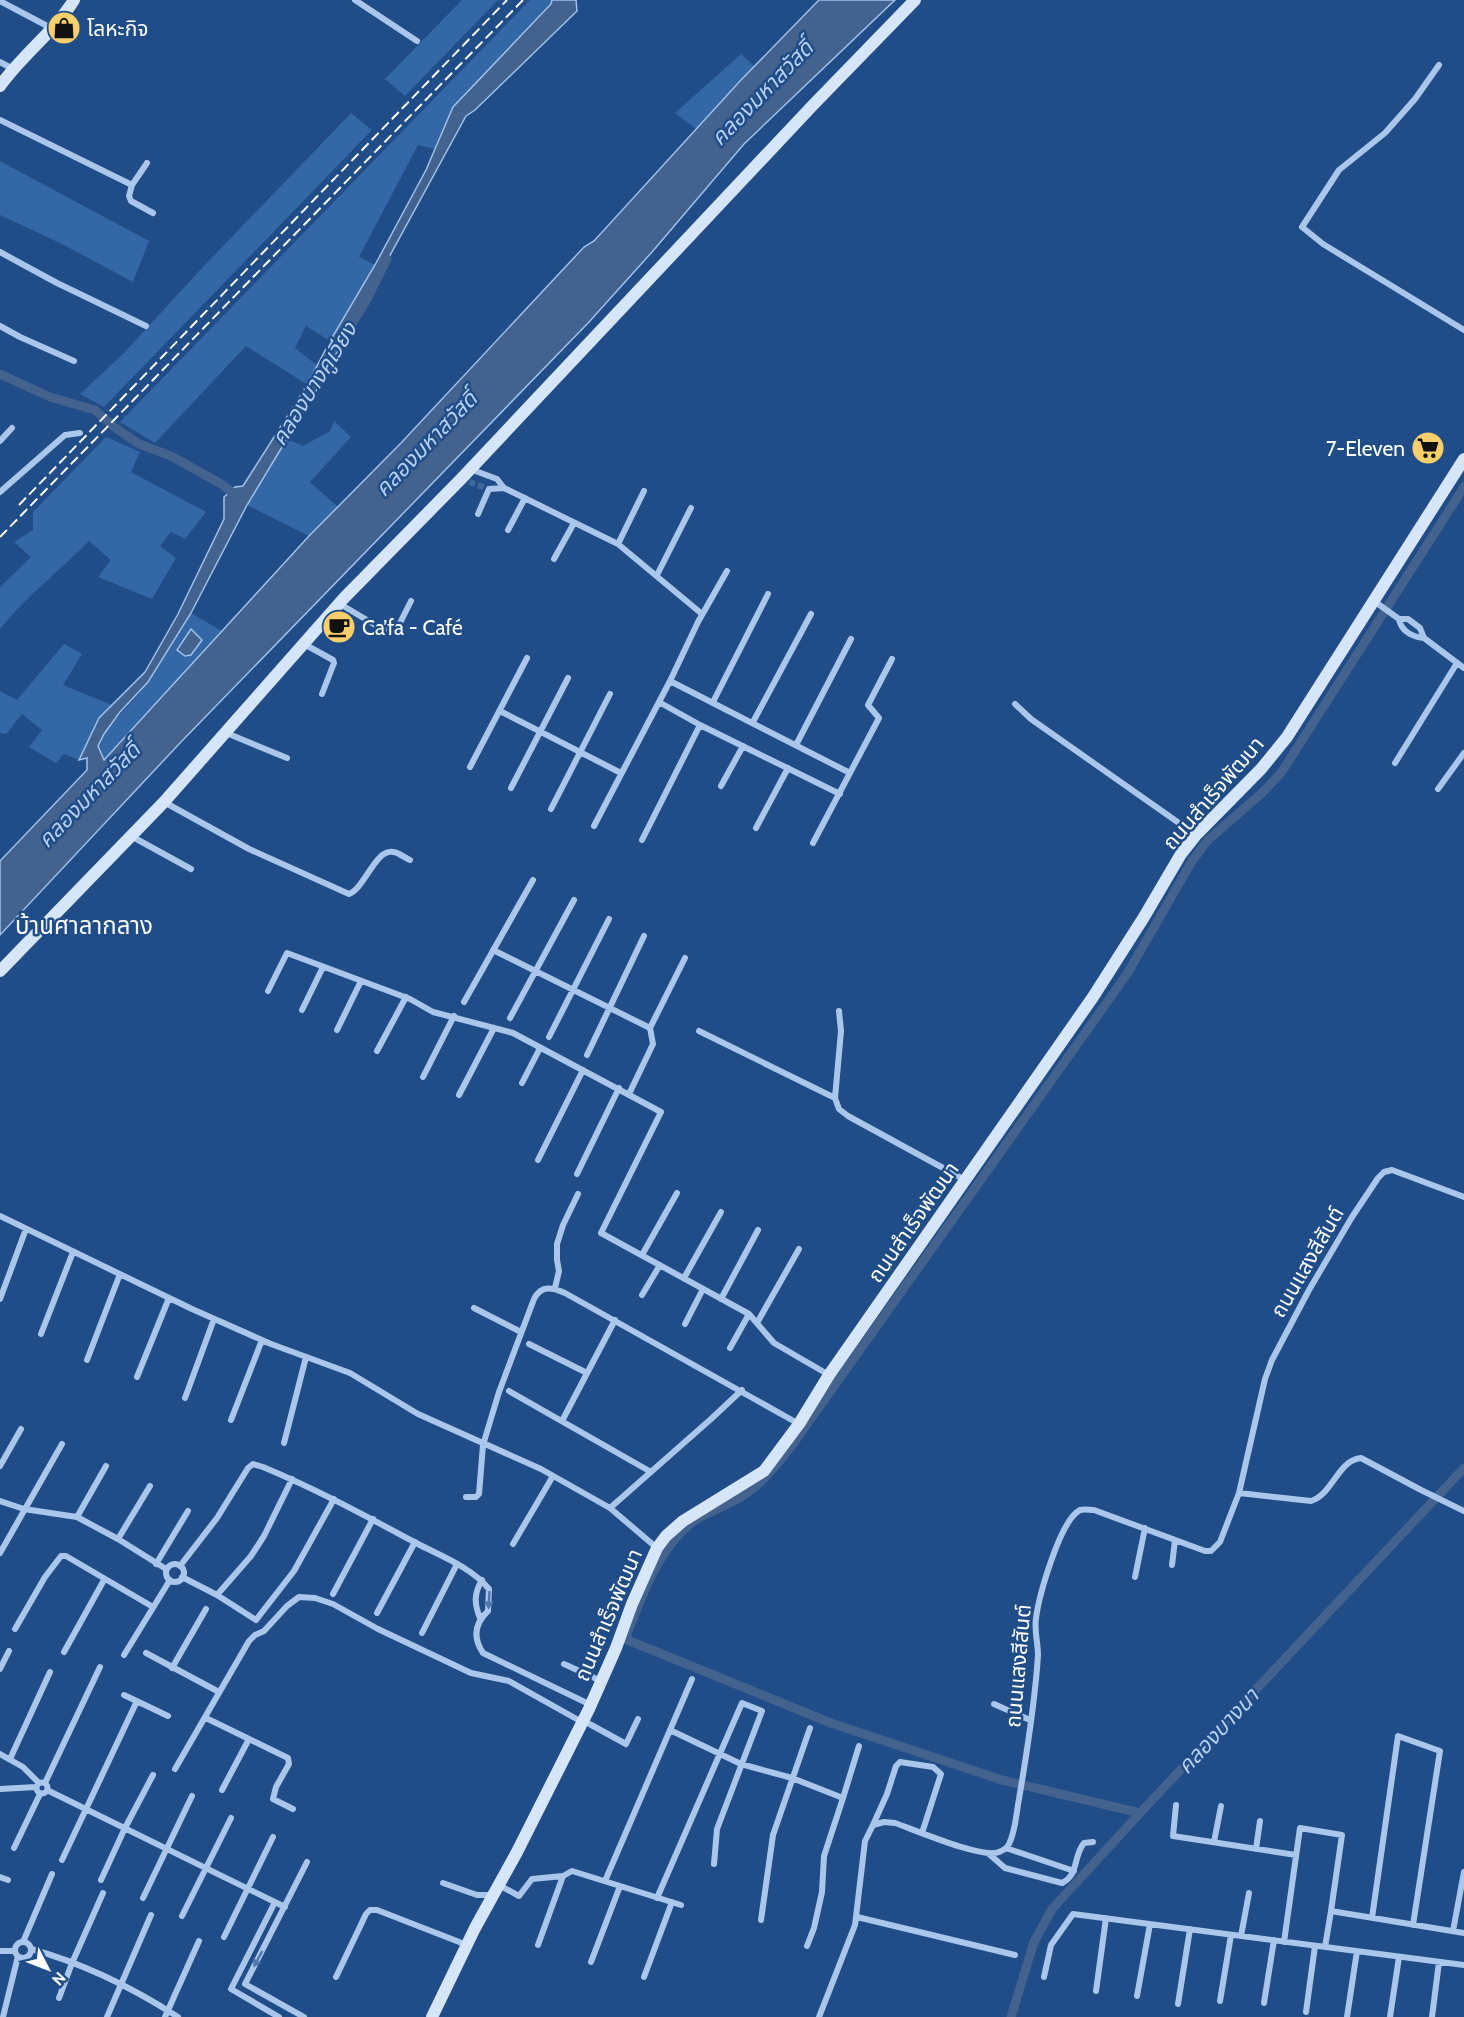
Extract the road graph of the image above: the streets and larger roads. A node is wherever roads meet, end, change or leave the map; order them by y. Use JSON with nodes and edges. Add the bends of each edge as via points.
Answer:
{"nodes":[{"id":1,"x":74,"y":0,"type":"edge"},
{"id":2,"x":355,"y":0,"type":"edge"},
{"id":3,"x":915,"y":0,"type":"edge"},
{"id":4,"x":0,"y":1,"type":"edge"},
{"id":5,"x":51,"y":28,"type":"junction"},
{"id":6,"x":417,"y":41,"type":"dead end"},
{"id":7,"x":0,"y":62,"type":"edge"},
{"id":8,"x":1439,"y":65,"type":"dead end"},
{"id":9,"x":13,"y":69,"type":"junction"},
{"id":10,"x":0,"y":86,"type":"edge"},
{"id":11,"x":0,"y":120,"type":"edge"},
{"id":12,"x":147,"y":163,"type":"dead end"},
{"id":13,"x":132,"y":185,"type":"junction"},
{"id":14,"x":153,"y":213,"type":"dead end"},
{"id":15,"x":0,"y":252,"type":"edge"},
{"id":16,"x":0,"y":326,"type":"edge"},
{"id":17,"x":146,"y":326,"type":"dead end"},
{"id":18,"x":1464,"y":330,"type":"edge"},
{"id":19,"x":74,"y":361,"type":"dead end"},
{"id":20,"x":12,"y":428,"type":"dead end"},
{"id":21,"x":80,"y":433,"type":"dead end"},
{"id":22,"x":0,"y":441,"type":"edge"},
{"id":23,"x":1464,"y":460,"type":"edge"},
{"id":24,"x":470,"y":468,"type":"junction"},
{"id":25,"x":504,"y":488,"type":"junction"},
{"id":26,"x":644,"y":491,"type":"dead end"},
{"id":27,"x":0,"y":492,"type":"edge"},
{"id":28,"x":525,"y":498,"type":"junction"},
{"id":29,"x":692,"y":508,"type":"dead end"},
{"id":30,"x":478,"y":514,"type":"dead end"},
{"id":31,"x":574,"y":523,"type":"junction"},
{"id":32,"x":508,"y":530,"type":"dead end"},
{"id":33,"x":618,"y":544,"type":"junction"},
{"id":34,"x":554,"y":559,"type":"dead end"},
{"id":35,"x":727,"y":571,"type":"dead end"},
{"id":36,"x":657,"y":575,"type":"junction"},
{"id":37,"x":768,"y":594,"type":"dead end"},
{"id":38,"x":411,"y":602,"type":"dead end"},
{"id":39,"x":340,"y":604,"type":"junction"},
{"id":40,"x":1378,"y":604,"type":"junction"},
{"id":41,"x":702,"y":614,"type":"junction"},
{"id":42,"x":811,"y":614,"type":"dead end"},
{"id":43,"x":851,"y":639,"type":"dead end"},
{"id":44,"x":304,"y":644,"type":"junction"},
{"id":45,"x":527,"y":658,"type":"dead end"},
{"id":46,"x":892,"y":659,"type":"dead end"},
{"id":47,"x":1457,"y":663,"type":"junction"},
{"id":48,"x":1464,"y":668,"type":"edge"},
{"id":49,"x":568,"y":678,"type":"dead end"},
{"id":50,"x":670,"y":681,"type":"junction"},
{"id":51,"x":322,"y":694,"type":"dead end"},
{"id":52,"x":610,"y":694,"type":"dead end"},
{"id":53,"x":659,"y":702,"type":"junction"},
{"id":54,"x":713,"y":702,"type":"junction"},
{"id":55,"x":1015,"y":704,"type":"dead end"},
{"id":56,"x":500,"y":711,"type":"junction"},
{"id":57,"x":753,"y":722,"type":"junction"},
{"id":58,"x":700,"y":725,"type":"junction"},
{"id":59,"x":224,"y":732,"type":"junction"},
{"id":60,"x":540,"y":732,"type":"junction"},
{"id":61,"x":796,"y":745,"type":"junction"},
{"id":62,"x":743,"y":746,"type":"junction"},
{"id":63,"x":581,"y":753,"type":"junction"},
{"id":64,"x":1464,"y":753,"type":"edge"},
{"id":65,"x":287,"y":758,"type":"dead end"},
{"id":66,"x":1395,"y":764,"type":"dead end"},
{"id":67,"x":470,"y":767,"type":"dead end"},
{"id":68,"x":788,"y":768,"type":"junction"},
{"id":69,"x":621,"y":773,"type":"junction"},
{"id":70,"x":850,"y":773,"type":"junction"},
{"id":71,"x":721,"y":786,"type":"dead end"},
{"id":72,"x":511,"y":788,"type":"dead end"},
{"id":73,"x":1438,"y":789,"type":"dead end"},
{"id":74,"x":840,"y":794,"type":"junction"},
{"id":75,"x":164,"y":802,"type":"junction"},
{"id":76,"x":551,"y":809,"type":"dead end"},
{"id":77,"x":594,"y":826,"type":"dead end"},
{"id":78,"x":756,"y":828,"type":"dead end"},
{"id":79,"x":1196,"y":835,"type":"junction"},
{"id":80,"x":130,"y":836,"type":"junction"},
{"id":81,"x":642,"y":840,"type":"dead end"},
{"id":82,"x":813,"y":843,"type":"dead end"},
{"id":83,"x":410,"y":860,"type":"dead end"},
{"id":84,"x":191,"y":869,"type":"dead end"},
{"id":85,"x":533,"y":880,"type":"dead end"},
{"id":86,"x":574,"y":900,"type":"dead end"},
{"id":87,"x":609,"y":918,"type":"dead end"},
{"id":88,"x":644,"y":936,"type":"dead end"},
{"id":89,"x":493,"y":950,"type":"junction"},
{"id":90,"x":685,"y":958,"type":"dead end"},
{"id":91,"x":323,"y":967,"type":"junction"},
{"id":92,"x":0,"y":971,"type":"edge"},
{"id":93,"x":536,"y":972,"type":"junction"},
{"id":94,"x":361,"y":981,"type":"junction"},
{"id":95,"x":574,"y":990,"type":"junction"},
{"id":96,"x":268,"y":991,"type":"dead end"},
{"id":97,"x":406,"y":997,"type":"junction"},
{"id":98,"x":464,"y":1002,"type":"dead end"},
{"id":99,"x":610,"y":1008,"type":"junction"},
{"id":100,"x":302,"y":1010,"type":"dead end"},
{"id":101,"x":839,"y":1011,"type":"dead end"},
{"id":102,"x":454,"y":1016,"type":"junction"},
{"id":103,"x":510,"y":1018,"type":"dead end"},
{"id":104,"x":494,"y":1028,"type":"junction"},
{"id":105,"x":650,"y":1028,"type":"junction"},
{"id":106,"x":338,"y":1030,"type":"dead end"},
{"id":107,"x":699,"y":1031,"type":"dead end"},
{"id":108,"x":549,"y":1036,"type":"dead end"},
{"id":109,"x":540,"y":1048,"type":"junction"},
{"id":110,"x":377,"y":1051,"type":"dead end"},
{"id":111,"x":587,"y":1055,"type":"dead end"},
{"id":112,"x":583,"y":1070,"type":"junction"},
{"id":113,"x":423,"y":1077,"type":"dead end"},
{"id":114,"x":522,"y":1083,"type":"dead end"},
{"id":115,"x":619,"y":1088,"type":"junction"},
{"id":116,"x":629,"y":1094,"type":"junction"},
{"id":117,"x":459,"y":1095,"type":"dead end"},
{"id":118,"x":835,"y":1098,"type":"junction"},
{"id":119,"x":538,"y":1160,"type":"dead end"},
{"id":120,"x":577,"y":1174,"type":"dead end"},
{"id":121,"x":965,"y":1180,"type":"junction"},
{"id":122,"x":676,"y":1193,"type":"dead end"},
{"id":123,"x":578,"y":1194,"type":"dead end"},
{"id":124,"x":1464,"y":1197,"type":"edge"},
{"id":125,"x":721,"y":1212,"type":"dead end"},
{"id":126,"x":0,"y":1216,"type":"edge"},
{"id":127,"x":26,"y":1229,"type":"junction"},
{"id":128,"x":758,"y":1230,"type":"dead end"},
{"id":129,"x":799,"y":1249,"type":"dead end"},
{"id":130,"x":73,"y":1252,"type":"junction"},
{"id":131,"x":642,"y":1255,"type":"junction"},
{"id":132,"x":660,"y":1265,"type":"junction"},
{"id":133,"x":120,"y":1274,"type":"junction"},
{"id":134,"x":684,"y":1278,"type":"junction"},
{"id":135,"x":555,"y":1288,"type":"junction"},
{"id":136,"x":704,"y":1289,"type":"junction"},
{"id":137,"x":642,"y":1295,"type":"dead end"},
{"id":138,"x":169,"y":1298,"type":"junction"},
{"id":139,"x":0,"y":1299,"type":"edge"},
{"id":140,"x":721,"y":1299,"type":"junction"},
{"id":141,"x":474,"y":1308,"type":"dead end"},
{"id":142,"x":749,"y":1314,"type":"junction"},
{"id":143,"x":214,"y":1319,"type":"junction"},
{"id":144,"x":615,"y":1320,"type":"junction"},
{"id":145,"x":757,"y":1323,"type":"junction"},
{"id":146,"x":685,"y":1324,"type":"dead end"},
{"id":147,"x":521,"y":1332,"type":"junction"},
{"id":148,"x":41,"y":1334,"type":"dead end"},
{"id":149,"x":262,"y":1340,"type":"junction"},
{"id":150,"x":529,"y":1344,"type":"dead end"},
{"id":151,"x":730,"y":1348,"type":"dead end"},
{"id":152,"x":306,"y":1357,"type":"junction"},
{"id":153,"x":87,"y":1360,"type":"dead end"},
{"id":154,"x":587,"y":1372,"type":"junction"},
{"id":155,"x":829,"y":1375,"type":"junction"},
{"id":156,"x":137,"y":1377,"type":"dead end"},
{"id":157,"x":742,"y":1390,"type":"junction"},
{"id":158,"x":509,"y":1391,"type":"dead end"},
{"id":159,"x":185,"y":1398,"type":"dead end"},
{"id":160,"x":231,"y":1420,"type":"dead end"},
{"id":161,"x":561,"y":1421,"type":"junction"},
{"id":162,"x":799,"y":1424,"type":"junction"},
{"id":163,"x":21,"y":1429,"type":"dead end"},
{"id":164,"x":62,"y":1443,"type":"dead end"},
{"id":165,"x":284,"y":1443,"type":"dead end"},
{"id":166,"x":483,"y":1445,"type":"junction"},
{"id":167,"x":0,"y":1466,"type":"edge"},
{"id":168,"x":106,"y":1466,"type":"dead end"},
{"id":169,"x":651,"y":1472,"type":"junction"},
{"id":170,"x":553,"y":1476,"type":"junction"},
{"id":171,"x":292,"y":1479,"type":"junction"},
{"id":172,"x":150,"y":1486,"type":"dead end"},
{"id":173,"x":1239,"y":1493,"type":"junction"},
{"id":174,"x":466,"y":1497,"type":"dead end"},
{"id":175,"x":334,"y":1499,"type":"junction"},
{"id":176,"x":0,"y":1501,"type":"edge"},
{"id":177,"x":610,"y":1508,"type":"junction"},
{"id":178,"x":24,"y":1509,"type":"junction"},
{"id":179,"x":188,"y":1511,"type":"dead end"},
{"id":180,"x":1464,"y":1511,"type":"edge"},
{"id":181,"x":77,"y":1517,"type":"junction"},
{"id":182,"x":373,"y":1519,"type":"junction"},
{"id":183,"x":1145,"y":1528,"type":"junction"},
{"id":184,"x":117,"y":1539,"type":"junction"},
{"id":185,"x":1175,"y":1540,"type":"junction"},
{"id":186,"x":415,"y":1542,"type":"junction"},
{"id":187,"x":513,"y":1544,"type":"dead end"},
{"id":188,"x":657,"y":1548,"type":"junction"},
{"id":189,"x":0,"y":1553,"type":"edge"},
{"id":190,"x":156,"y":1564,"type":"junction"},
{"id":191,"x":457,"y":1564,"type":"junction"},
{"id":192,"x":1172,"y":1565,"type":"dead end"},
{"id":193,"x":180,"y":1566,"type":"junction"},
{"id":194,"x":166,"y":1569,"type":"junction"},
{"id":195,"x":182,"y":1577,"type":"junction"},
{"id":196,"x":1135,"y":1577,"type":"dead end"},
{"id":197,"x":104,"y":1580,"type":"junction"},
{"id":198,"x":170,"y":1580,"type":"junction"},
{"id":199,"x":482,"y":1580,"type":"junction"},
{"id":200,"x":333,"y":1594,"type":"dead end"},
{"id":201,"x":217,"y":1595,"type":"junction"},
{"id":202,"x":153,"y":1607,"type":"junction"},
{"id":203,"x":206,"y":1609,"type":"dead end"},
{"id":204,"x":377,"y":1613,"type":"dead end"},
{"id":205,"x":480,"y":1618,"type":"junction"},
{"id":206,"x":15,"y":1629,"type":"dead end"},
{"id":207,"x":422,"y":1633,"type":"dead end"},
{"id":208,"x":9,"y":1651,"type":"dead end"},
{"id":209,"x":64,"y":1652,"type":"dead end"},
{"id":210,"x":146,"y":1653,"type":"dead end"},
{"id":211,"x":124,"y":1655,"type":"dead end"},
{"id":212,"x":564,"y":1664,"type":"dead end"},
{"id":213,"x":100,"y":1667,"type":"dead end"},
{"id":214,"x":172,"y":1668,"type":"junction"},
{"id":215,"x":0,"y":1670,"type":"edge"},
{"id":216,"x":50,"y":1672,"type":"dead end"},
{"id":217,"x":692,"y":1679,"type":"dead end"},
{"id":218,"x":601,"y":1681,"type":"junction"},
{"id":219,"x":219,"y":1692,"type":"junction"},
{"id":220,"x":124,"y":1695,"type":"dead end"},
{"id":221,"x":137,"y":1701,"type":"junction"},
{"id":222,"x":994,"y":1704,"type":"dead end"},
{"id":223,"x":591,"y":1705,"type":"junction"},
{"id":224,"x":168,"y":1716,"type":"dead end"},
{"id":225,"x":206,"y":1718,"type":"junction"},
{"id":226,"x":638,"y":1719,"type":"dead end"},
{"id":227,"x":1030,"y":1720,"type":"junction"},
{"id":228,"x":583,"y":1722,"type":"junction"},
{"id":229,"x":810,"y":1728,"type":"dead end"},
{"id":230,"x":670,"y":1730,"type":"junction"},
{"id":231,"x":249,"y":1739,"type":"junction"},
{"id":232,"x":859,"y":1746,"type":"dead end"},
{"id":233,"x":0,"y":1754,"type":"edge"},
{"id":234,"x":720,"y":1754,"type":"junction"},
{"id":235,"x":10,"y":1759,"type":"junction"},
{"id":236,"x":741,"y":1764,"type":"junction"},
{"id":237,"x":175,"y":1770,"type":"dead end"},
{"id":238,"x":153,"y":1775,"type":"dead end"},
{"id":239,"x":792,"y":1778,"type":"junction"},
{"id":240,"x":42,"y":1786,"type":"junction"},
{"id":241,"x":0,"y":1790,"type":"edge"},
{"id":242,"x":222,"y":1790,"type":"dead end"},
{"id":243,"x":192,"y":1796,"type":"dead end"},
{"id":244,"x":843,"y":1798,"type":"junction"},
{"id":245,"x":1176,"y":1805,"type":"dead end"},
{"id":246,"x":1221,"y":1806,"type":"dead end"},
{"id":247,"x":86,"y":1809,"type":"junction"},
{"id":248,"x":293,"y":1809,"type":"dead end"},
{"id":249,"x":231,"y":1818,"type":"dead end"},
{"id":250,"x":1260,"y":1821,"type":"dead end"},
{"id":251,"x":873,"y":1825,"type":"junction"},
{"id":252,"x":125,"y":1828,"type":"junction"},
{"id":253,"x":922,"y":1833,"type":"junction"},
{"id":254,"x":273,"y":1837,"type":"dead end"},
{"id":255,"x":1093,"y":1842,"type":"dead end"},
{"id":256,"x":1214,"y":1842,"type":"junction"},
{"id":257,"x":14,"y":1848,"type":"dead end"},
{"id":258,"x":1006,"y":1848,"type":"junction"},
{"id":259,"x":166,"y":1849,"type":"junction"},
{"id":260,"x":1256,"y":1849,"type":"junction"},
{"id":261,"x":989,"y":1854,"type":"junction"},
{"id":262,"x":1296,"y":1855,"type":"junction"},
{"id":263,"x":62,"y":1860,"type":"dead end"},
{"id":264,"x":307,"y":1862,"type":"dead end"},
{"id":265,"x":714,"y":1864,"type":"dead end"},
{"id":266,"x":206,"y":1869,"type":"junction"},
{"id":267,"x":1074,"y":1872,"type":"junction"},
{"id":268,"x":1464,"y":1872,"type":"edge"},
{"id":269,"x":52,"y":1874,"type":"dead end"},
{"id":270,"x":564,"y":1876,"type":"junction"},
{"id":271,"x":0,"y":1877,"type":"edge"},
{"id":272,"x":101,"y":1880,"type":"dead end"},
{"id":273,"x":8,"y":1881,"type":"dead end"},
{"id":274,"x":605,"y":1881,"type":"junction"},
{"id":275,"x":443,"y":1883,"type":"dead end"},
{"id":276,"x":620,"y":1886,"type":"junction"},
{"id":277,"x":248,"y":1890,"type":"junction"},
{"id":278,"x":496,"y":1890,"type":"junction"},
{"id":279,"x":103,"y":1893,"type":"dead end"},
{"id":280,"x":1249,"y":1893,"type":"dead end"},
{"id":281,"x":143,"y":1898,"type":"dead end"},
{"id":282,"x":657,"y":1898,"type":"junction"},
{"id":283,"x":275,"y":1902,"type":"junction"},
{"id":284,"x":672,"y":1902,"type":"junction"},
{"id":285,"x":681,"y":1905,"type":"dead end"},
{"id":286,"x":285,"y":1907,"type":"junction"},
{"id":287,"x":1331,"y":1911,"type":"junction"},
{"id":288,"x":151,"y":1915,"type":"dead end"},
{"id":289,"x":182,"y":1916,"type":"dead end"},
{"id":290,"x":857,"y":1917,"type":"junction"},
{"id":291,"x":1106,"y":1918,"type":"junction"},
{"id":292,"x":1372,"y":1918,"type":"junction"},
{"id":293,"x":761,"y":1920,"type":"dead end"},
{"id":294,"x":1150,"y":1924,"type":"junction"},
{"id":295,"x":1413,"y":1925,"type":"junction"},
{"id":296,"x":1190,"y":1929,"type":"junction"},
{"id":297,"x":1453,"y":1931,"type":"junction"},
{"id":298,"x":1464,"y":1933,"type":"edge"},
{"id":299,"x":1231,"y":1935,"type":"junction"},
{"id":300,"x":1241,"y":1936,"type":"junction"},
{"id":301,"x":224,"y":1937,"type":"dead end"},
{"id":302,"x":1274,"y":1940,"type":"junction"},
{"id":303,"x":199,"y":1941,"type":"dead end"},
{"id":304,"x":23,"y":1942,"type":"junction"},
{"id":305,"x":1284,"y":1942,"type":"junction"},
{"id":306,"x":467,"y":1945,"type":"junction"},
{"id":307,"x":538,"y":1945,"type":"dead end"},
{"id":308,"x":807,"y":1946,"type":"dead end"},
{"id":309,"x":1316,"y":1946,"type":"junction"},
{"id":310,"x":1325,"y":1947,"type":"junction"},
{"id":311,"x":30,"y":1949,"type":"junction"},
{"id":312,"x":0,"y":1951,"type":"edge"},
{"id":313,"x":1358,"y":1951,"type":"junction"},
{"id":314,"x":16,"y":1953,"type":"junction"},
{"id":315,"x":1015,"y":1955,"type":"dead end"},
{"id":316,"x":1399,"y":1957,"type":"junction"},
{"id":317,"x":591,"y":1962,"type":"dead end"},
{"id":318,"x":1439,"y":1962,"type":"junction"},
{"id":319,"x":72,"y":1963,"type":"junction"},
{"id":320,"x":1464,"y":1965,"type":"edge"},
{"id":321,"x":336,"y":1977,"type":"dead end"},
{"id":322,"x":644,"y":1977,"type":"dead end"},
{"id":323,"x":1044,"y":1977,"type":"dead end"},
{"id":324,"x":245,"y":1984,"type":"junction"},
{"id":325,"x":122,"y":1985,"type":"junction"},
{"id":326,"x":231,"y":1989,"type":"junction"},
{"id":327,"x":1096,"y":1991,"type":"dead end"},
{"id":328,"x":1137,"y":1996,"type":"dead end"},
{"id":329,"x":59,"y":1998,"type":"dead end"},
{"id":330,"x":1220,"y":2001,"type":"dead end"},
{"id":331,"x":1264,"y":2003,"type":"dead end"},
{"id":332,"x":1178,"y":2004,"type":"dead end"},
{"id":333,"x":1306,"y":2012,"type":"dead end"},
{"id":334,"x":166,"y":2014,"type":"edge"},
{"id":335,"x":294,"y":2015,"type":"edge"},
{"id":336,"x":3,"y":2017,"type":"edge"},
{"id":337,"x":107,"y":2017,"type":"edge"},
{"id":338,"x":178,"y":2017,"type":"edge"},
{"id":339,"x":279,"y":2017,"type":"edge"},
{"id":340,"x":304,"y":2017,"type":"edge"},
{"id":341,"x":432,"y":2017,"type":"edge"},
{"id":342,"x":819,"y":2017,"type":"edge"},
{"id":343,"x":1347,"y":2017,"type":"edge"},
{"id":344,"x":1390,"y":2017,"type":"edge"},
{"id":345,"x":1432,"y":2017,"type":"edge"}],
"edges":[{"from":1,"to":5,"type":"street"},
{"from":2,"to":6,"type":"street"},
{"from":3,"to":24,"type":"street"},
{"from":4,"to":5,"type":"street"},
{"from":5,"to":9,"type":"street"},
{"from":7,"to":9,"type":"street"},
{"from":8,"to":18,"type":"street","via":[[1385,133],[1339,170],[1302,228]]},
{"from":9,"to":10,"type":"street"},
{"from":11,"to":13,"type":"street"},
{"from":12,"to":13,"type":"street"},
{"from":13,"to":14,"type":"street","via":[[131,201]]},
{"from":15,"to":17,"type":"street"},
{"from":16,"to":19,"type":"street"},
{"from":20,"to":22,"type":"street"},
{"from":21,"to":27,"type":"street","via":[[65,435]]},
{"from":23,"to":40,"type":"street","name":"ถนนสำเร็จพัฒนา"},
{"from":24,"to":25,"type":"street","via":[[497,479]]},
{"from":24,"to":39,"type":"street"},
{"from":25,"to":28,"type":"street"},
{"from":25,"to":30,"type":"street","via":[[489,489]]},
{"from":26,"to":33,"type":"street"},
{"from":28,"to":31,"type":"street"},
{"from":28,"to":32,"type":"street"},
{"from":29,"to":36,"type":"street"},
{"from":31,"to":33,"type":"street"},
{"from":31,"to":34,"type":"street"},
{"from":33,"to":36,"type":"street"},
{"from":35,"to":41,"type":"street"},
{"from":36,"to":41,"type":"street"},
{"from":37,"to":54,"type":"street"},
{"from":38,"to":39,"type":"street","via":[[398,627],[390,631]]},
{"from":39,"to":44,"type":"street"},
{"from":40,"to":47,"type":"street","via":[[1414,637],[1424,638]]},
{"from":40,"to":79,"type":"street","name":"ถนนสำเร็จพัฒนา","via":[[1287,737]]},
{"from":41,"to":50,"type":"street"},
{"from":42,"to":57,"type":"street"},
{"from":43,"to":61,"type":"street"},
{"from":44,"to":51,"type":"street","via":[[333,660]]},
{"from":44,"to":59,"type":"street"},
{"from":45,"to":56,"type":"street"},
{"from":46,"to":70,"type":"street","via":[[868,705],[879,718]]},
{"from":47,"to":48,"type":"street"},
{"from":47,"to":66,"type":"street"},
{"from":49,"to":60,"type":"street"},
{"from":50,"to":53,"type":"street"},
{"from":50,"to":54,"type":"street"},
{"from":52,"to":63,"type":"street"},
{"from":53,"to":58,"type":"street"},
{"from":53,"to":69,"type":"street"},
{"from":54,"to":57,"type":"street"},
{"from":55,"to":79,"type":"street"},
{"from":56,"to":60,"type":"street"},
{"from":56,"to":67,"type":"street"},
{"from":57,"to":61,"type":"street"},
{"from":58,"to":62,"type":"street"},
{"from":58,"to":81,"type":"street"},
{"from":59,"to":65,"type":"street"},
{"from":59,"to":75,"type":"street"},
{"from":60,"to":63,"type":"street"},
{"from":60,"to":72,"type":"street"},
{"from":61,"to":70,"type":"street"},
{"from":62,"to":68,"type":"street"},
{"from":62,"to":71,"type":"street"},
{"from":63,"to":69,"type":"street"},
{"from":63,"to":76,"type":"street"},
{"from":64,"to":73,"type":"street"},
{"from":68,"to":74,"type":"street"},
{"from":68,"to":78,"type":"street"},
{"from":69,"to":77,"type":"street"},
{"from":70,"to":74,"type":"street"},
{"from":74,"to":82,"type":"street"},
{"from":75,"to":80,"type":"street"},
{"from":75,"to":83,"type":"street","via":[[249,849],[350,894],[387,852]]},
{"from":79,"to":121,"type":"street","name":"ถนนสำเร็จพัฒนา","via":[[1093,997]]},
{"from":80,"to":84,"type":"street"},
{"from":80,"to":92,"type":"street"},
{"from":85,"to":89,"type":"street"},
{"from":86,"to":93,"type":"street"},
{"from":87,"to":95,"type":"street"},
{"from":88,"to":99,"type":"street"},
{"from":89,"to":93,"type":"street"},
{"from":89,"to":98,"type":"street"},
{"from":90,"to":105,"type":"street"},
{"from":91,"to":94,"type":"street"},
{"from":91,"to":96,"type":"street","via":[[287,953]]},
{"from":91,"to":100,"type":"street"},
{"from":93,"to":95,"type":"street"},
{"from":93,"to":103,"type":"street"},
{"from":94,"to":97,"type":"street"},
{"from":94,"to":106,"type":"street"},
{"from":95,"to":99,"type":"street"},
{"from":95,"to":108,"type":"street"},
{"from":97,"to":102,"type":"street","via":[[434,1012]]},
{"from":97,"to":110,"type":"street"},
{"from":99,"to":105,"type":"street"},
{"from":99,"to":111,"type":"street"},
{"from":101,"to":118,"type":"street"},
{"from":102,"to":104,"type":"street"},
{"from":102,"to":113,"type":"street"},
{"from":104,"to":109,"type":"street"},
{"from":104,"to":117,"type":"street"},
{"from":105,"to":116,"type":"street","via":[[653,1044]]},
{"from":107,"to":118,"type":"street"},
{"from":109,"to":112,"type":"street"},
{"from":109,"to":114,"type":"street"},
{"from":112,"to":115,"type":"street"},
{"from":112,"to":119,"type":"street"},
{"from":115,"to":116,"type":"street"},
{"from":115,"to":120,"type":"street"},
{"from":116,"to":131,"type":"street","via":[[661,1112],[601,1233]]},
{"from":118,"to":121,"type":"street","via":[[839,1109],[848,1116]]},
{"from":121,"to":155,"type":"street","name":"ถนนสำเร็จพัฒนา"},
{"from":122,"to":131,"type":"street"},
{"from":123,"to":135,"type":"street","via":[[557,1244],[559,1271]]},
{"from":124,"to":173,"type":"street","name":"ถนนแสงสีสันต์","via":[[1392,1170],[1378,1178],[1309,1290],[1272,1360]]},
{"from":125,"to":134,"type":"street"},
{"from":126,"to":127,"type":"street"},
{"from":127,"to":130,"type":"street"},
{"from":127,"to":139,"type":"street"},
{"from":128,"to":140,"type":"street"},
{"from":129,"to":145,"type":"street"},
{"from":130,"to":133,"type":"street"},
{"from":130,"to":148,"type":"street"},
{"from":131,"to":132,"type":"street"},
{"from":132,"to":134,"type":"street"},
{"from":132,"to":137,"type":"street"},
{"from":133,"to":138,"type":"street"},
{"from":133,"to":153,"type":"street"},
{"from":134,"to":136,"type":"street"},
{"from":135,"to":144,"type":"street"},
{"from":135,"to":147,"type":"street","via":[[538,1292]]},
{"from":136,"to":140,"type":"street"},
{"from":136,"to":146,"type":"street"},
{"from":138,"to":143,"type":"street"},
{"from":138,"to":156,"type":"street"},
{"from":140,"to":142,"type":"street"},
{"from":141,"to":147,"type":"street"},
{"from":142,"to":145,"type":"street"},
{"from":142,"to":151,"type":"street"},
{"from":143,"to":149,"type":"street"},
{"from":143,"to":159,"type":"street"},
{"from":144,"to":154,"type":"street"},
{"from":144,"to":157,"type":"street"},
{"from":145,"to":155,"type":"street","via":[[774,1343]]},
{"from":147,"to":166,"type":"street"},
{"from":149,"to":152,"type":"street"},
{"from":149,"to":160,"type":"street"},
{"from":150,"to":154,"type":"street"},
{"from":152,"to":165,"type":"street"},
{"from":152,"to":166,"type":"street","via":[[351,1373],[418,1414]]},
{"from":154,"to":161,"type":"street"},
{"from":155,"to":162,"type":"street","name":"ถนนสำเร็จพัฒนา"},
{"from":157,"to":162,"type":"street"},
{"from":157,"to":169,"type":"street"},
{"from":158,"to":161,"type":"street"},
{"from":161,"to":169,"type":"street"},
{"from":162,"to":188,"type":"street","name":"ถนนสำเร็จพัฒนา","via":[[765,1471],[683,1521]]},
{"from":163,"to":167,"type":"street"},
{"from":164,"to":178,"type":"street"},
{"from":166,"to":170,"type":"street"},
{"from":166,"to":174,"type":"street","via":[[479,1494]]},
{"from":168,"to":181,"type":"street"},
{"from":169,"to":177,"type":"street"},
{"from":170,"to":177,"type":"street"},
{"from":170,"to":187,"type":"street"},
{"from":171,"to":175,"type":"street"},
{"from":171,"to":193,"type":"street","via":[[253,1464]]},
{"from":171,"to":201,"type":"street","via":[[264,1536]]},
{"from":172,"to":184,"type":"street"},
{"from":173,"to":180,"type":"street","via":[[1305,1501],[1319,1499],[1347,1464],[1361,1458]]},
{"from":173,"to":185,"type":"street","name":"ถนนแสงสีสันต์","via":[[1216,1548],[1205,1551]]},
{"from":175,"to":182,"type":"street"},
{"from":175,"to":201,"type":"street","via":[[294,1571],[256,1620]]},
{"from":176,"to":178,"type":"street"},
{"from":177,"to":188,"type":"street"},
{"from":178,"to":181,"type":"street"},
{"from":178,"to":189,"type":"street"},
{"from":179,"to":190,"type":"street"},
{"from":181,"to":184,"type":"street"},
{"from":182,"to":186,"type":"street"},
{"from":182,"to":200,"type":"street"},
{"from":183,"to":185,"type":"street","name":"ถนนแสงสีสันต์"},
{"from":183,"to":196,"type":"street"},
{"from":183,"to":227,"type":"street","name":"ถนนแสงสีสันต์","via":[[1094,1509],[1081,1510],[1071,1518],[1039,1600]]},
{"from":184,"to":190,"type":"street"},
{"from":185,"to":192,"type":"street"},
{"from":186,"to":191,"type":"street"},
{"from":186,"to":204,"type":"street"},
{"from":188,"to":218,"type":"street","name":"ถนนสำเร็จพัฒนา"},
{"from":190,"to":194,"type":"street"},
{"from":191,"to":199,"type":"street"},
{"from":191,"to":207,"type":"street"},
{"from":193,"to":194,"type":"street","via":[[172,1564]]},
{"from":193,"to":195,"type":"street"},
{"from":194,"to":198,"type":"street"},
{"from":195,"to":198,"type":"street"},
{"from":195,"to":201,"type":"street"},
{"from":197,"to":202,"type":"street"},
{"from":197,"to":206,"type":"street","via":[[61,1556]]},
{"from":197,"to":209,"type":"street"},
{"from":198,"to":202,"type":"street"},
{"from":199,"to":205,"type":"street","via":[[476,1591]]},
{"from":199,"to":205,"type":"street","one_way":true,"via":[[489,1590],[488,1611]]},
{"from":202,"to":211,"type":"street"},
{"from":203,"to":214,"type":"street"},
{"from":205,"to":223,"type":"street","via":[[475,1635],[483,1653]]},
{"from":208,"to":215,"type":"street"},
{"from":210,"to":214,"type":"street"},
{"from":212,"to":218,"type":"street"},
{"from":213,"to":240,"type":"street"},
{"from":214,"to":219,"type":"street"},
{"from":216,"to":235,"type":"street"},
{"from":217,"to":230,"type":"street"},
{"from":218,"to":223,"type":"street","name":"ถนนสำเร็จพัฒนา"},
{"from":219,"to":225,"type":"street"},
{"from":219,"to":228,"type":"street","via":[[255,1635],[299,1598],[315,1598],[471,1673],[509,1681]]},
{"from":220,"to":221,"type":"street"},
{"from":221,"to":224,"type":"street"},
{"from":221,"to":247,"type":"street"},
{"from":222,"to":227,"type":"street"},
{"from":223,"to":228,"type":"street","name":"ถนนสำเร็จพัฒนา"},
{"from":225,"to":231,"type":"street"},
{"from":225,"to":237,"type":"street"},
{"from":226,"to":228,"type":"street","via":[[626,1744]]},
{"from":227,"to":258,"type":"street","name":"ถนนแสงสีสันต์","via":[[1015,1827]]},
{"from":228,"to":278,"type":"street","name":"ถนนสำเร็จพัฒนา"},
{"from":229,"to":239,"type":"street"},
{"from":230,"to":234,"type":"street"},
{"from":230,"to":274,"type":"street"},
{"from":231,"to":242,"type":"street"},
{"from":231,"to":248,"type":"street","via":[[288,1758],[289,1764],[273,1798]]},
{"from":232,"to":244,"type":"street"},
{"from":233,"to":235,"type":"street"},
{"from":234,"to":236,"type":"street"},
{"from":234,"to":236,"type":"street","via":[[742,1703],[762,1711]]},
{"from":234,"to":282,"type":"street"},
{"from":235,"to":240,"type":"street","via":[[29,1771]]},
{"from":236,"to":239,"type":"street"},
{"from":236,"to":265,"type":"street","via":[[717,1829]]},
{"from":238,"to":252,"type":"street"},
{"from":239,"to":244,"type":"street"},
{"from":239,"to":293,"type":"street","via":[[773,1835]]},
{"from":240,"to":241,"type":"street"},
{"from":240,"to":247,"type":"street"},
{"from":240,"to":257,"type":"street","via":[[45,1793],[40,1794]]},
{"from":243,"to":259,"type":"street"},
{"from":244,"to":308,"type":"street","via":[[824,1856],[822,1892]]},
{"from":245,"to":256,"type":"street","via":[[1173,1836]]},
{"from":246,"to":256,"type":"street"},
{"from":247,"to":252,"type":"street"},
{"from":247,"to":263,"type":"street"},
{"from":249,"to":266,"type":"street"},
{"from":250,"to":260,"type":"street"},
{"from":251,"to":253,"type":"street","via":[[895,1823]]},
{"from":251,"to":253,"type":"street","via":[[900,1762],[933,1767],[940,1777]]},
{"from":251,"to":290,"type":"street","via":[[865,1841]]},
{"from":252,"to":259,"type":"street"},
{"from":252,"to":272,"type":"street"},
{"from":253,"to":261,"type":"street"},
{"from":254,"to":277,"type":"street"},
{"from":255,"to":267,"type":"street","via":[[1084,1843],[1077,1853]]},
{"from":256,"to":260,"type":"street"},
{"from":258,"to":261,"type":"street"},
{"from":258,"to":267,"type":"street"},
{"from":259,"to":266,"type":"street"},
{"from":259,"to":281,"type":"street"},
{"from":260,"to":262,"type":"street"},
{"from":261,"to":267,"type":"street","via":[[1005,1868],[1062,1883]]},
{"from":262,"to":287,"type":"street","via":[[1300,1828],[1342,1835]]},
{"from":262,"to":305,"type":"street"},
{"from":264,"to":286,"type":"street"},
{"from":266,"to":277,"type":"street"},
{"from":266,"to":289,"type":"street"},
{"from":268,"to":297,"type":"street"},
{"from":269,"to":304,"type":"street"},
{"from":270,"to":274,"type":"street","via":[[572,1871]]},
{"from":270,"to":278,"type":"street","via":[[532,1879],[519,1896]]},
{"from":270,"to":307,"type":"street"},
{"from":271,"to":273,"type":"street"},
{"from":274,"to":276,"type":"street"},
{"from":275,"to":278,"type":"street","via":[[477,1895]]},
{"from":276,"to":282,"type":"street"},
{"from":276,"to":317,"type":"street"},
{"from":277,"to":283,"type":"street"},
{"from":277,"to":301,"type":"street"},
{"from":278,"to":306,"type":"street","name":"ถนนสำเร็จพัฒนา"},
{"from":279,"to":319,"type":"street"},
{"from":280,"to":300,"type":"street"},
{"from":282,"to":284,"type":"street"},
{"from":283,"to":286,"type":"street"},
{"from":283,"to":326,"type":"street"},
{"from":284,"to":285,"type":"street"},
{"from":284,"to":322,"type":"street"},
{"from":286,"to":324,"type":"street","one_way":true},
{"from":287,"to":292,"type":"street"},
{"from":287,"to":310,"type":"street"},
{"from":288,"to":325,"type":"street"},
{"from":290,"to":315,"type":"street"},
{"from":290,"to":342,"type":"street"},
{"from":291,"to":294,"type":"street"},
{"from":291,"to":323,"type":"street","via":[[1073,1914],[1051,1944]]},
{"from":291,"to":327,"type":"street"},
{"from":292,"to":295,"type":"street"},
{"from":292,"to":295,"type":"street","via":[[1398,1736],[1440,1751]]},
{"from":294,"to":296,"type":"street"},
{"from":294,"to":328,"type":"street"},
{"from":295,"to":297,"type":"street"},
{"from":296,"to":299,"type":"street"},
{"from":296,"to":332,"type":"street"},
{"from":297,"to":298,"type":"street"},
{"from":299,"to":300,"type":"street"},
{"from":299,"to":330,"type":"street"},
{"from":300,"to":302,"type":"street"},
{"from":302,"to":305,"type":"street"},
{"from":302,"to":331,"type":"street"},
{"from":303,"to":334,"type":"street"},
{"from":304,"to":311,"type":"street"},
{"from":304,"to":314,"type":"street","via":[[16,1945]]},
{"from":305,"to":309,"type":"street"},
{"from":306,"to":321,"type":"street","via":[[370,1910]]},
{"from":306,"to":341,"type":"street","name":"ถนนสำเร็จพัฒนา"},
{"from":309,"to":310,"type":"street"},
{"from":309,"to":333,"type":"street"},
{"from":310,"to":313,"type":"street"},
{"from":311,"to":314,"type":"street","via":[[25,1957]]},
{"from":311,"to":319,"type":"street"},
{"from":312,"to":314,"type":"street"},
{"from":313,"to":316,"type":"street"},
{"from":313,"to":343,"type":"street"},
{"from":314,"to":336,"type":"street"},
{"from":316,"to":318,"type":"street"},
{"from":316,"to":344,"type":"street"},
{"from":318,"to":320,"type":"street"},
{"from":318,"to":345,"type":"street"},
{"from":319,"to":325,"type":"street"},
{"from":319,"to":329,"type":"street"},
{"from":324,"to":326,"type":"street"},
{"from":324,"to":335,"type":"street"},
{"from":325,"to":334,"type":"street"},
{"from":325,"to":337,"type":"street"},
{"from":326,"to":339,"type":"street"},
{"from":334,"to":338,"type":"street"},
{"from":335,"to":340,"type":"street"}]}
